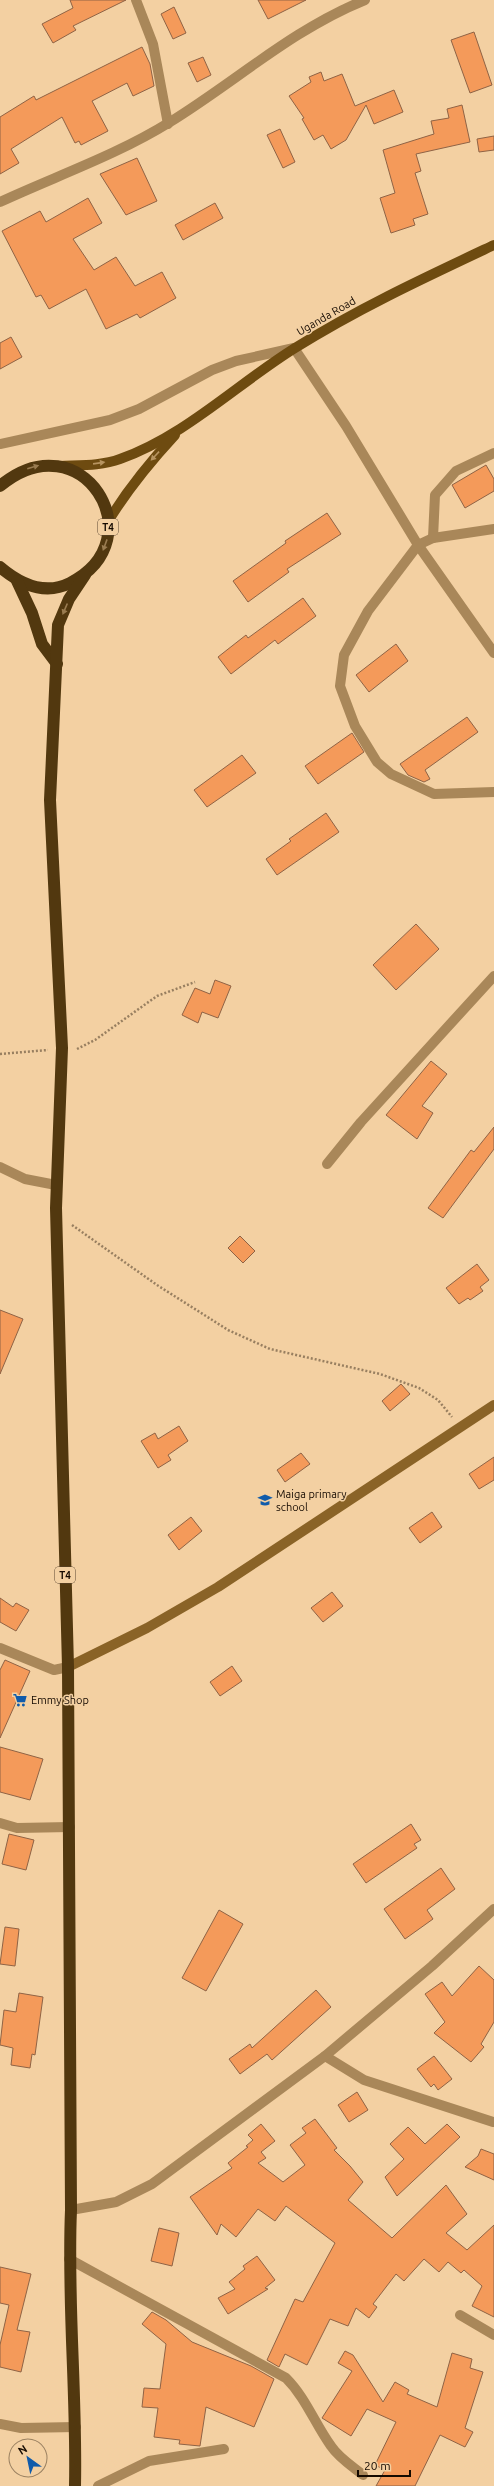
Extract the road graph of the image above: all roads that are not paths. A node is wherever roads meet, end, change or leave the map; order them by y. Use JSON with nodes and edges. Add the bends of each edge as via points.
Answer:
{"nodes":[{"id":1,"x":136,"y":0,"type":"edge"},
{"id":2,"x":365,"y":0,"type":"edge"},
{"id":3,"x":168,"y":124,"type":"junction"},
{"id":4,"x":0,"y":202,"type":"edge"},
{"id":5,"x":494,"y":245,"type":"edge"},
{"id":6,"x":294,"y":348,"type":"junction"},
{"id":7,"x":182,"y":428,"type":"junction"},
{"id":8,"x":0,"y":444,"type":"edge"},
{"id":9,"x":494,"y":453,"type":"edge"},
{"id":10,"x":60,"y":466,"type":"junction"},
{"id":11,"x":0,"y":486,"type":"edge"},
{"id":12,"x":109,"y":520,"type":"junction"},
{"id":13,"x":494,"y":529,"type":"edge"},
{"id":14,"x":433,"y":538,"type":"junction"},
{"id":15,"x":418,"y":545,"type":"junction"},
{"id":16,"x":0,"y":567,"type":"edge"},
{"id":17,"x":85,"y":575,"type":"junction"},
{"id":18,"x":17,"y":582,"type":"junction"},
{"id":19,"x":494,"y":653,"type":"edge"},
{"id":20,"x":57,"y":664,"type":"junction"},
{"id":21,"x":494,"y":792,"type":"edge"},
{"id":22,"x":494,"y":976,"type":"edge"},
{"id":23,"x":328,"y":1164,"type":"dead end"},
{"id":24,"x":0,"y":1167,"type":"edge"},
{"id":25,"x":56,"y":1185,"type":"junction"},
{"id":26,"x":494,"y":1405,"type":"edge"},
{"id":27,"x":0,"y":1648,"type":"edge"},
{"id":28,"x":68,"y":1667,"type":"junction"},
{"id":29,"x":0,"y":1823,"type":"edge"},
{"id":30,"x":70,"y":1827,"type":"junction"},
{"id":31,"x":494,"y":1909,"type":"edge"},
{"id":32,"x":325,"y":2056,"type":"junction"},
{"id":33,"x":493,"y":2122,"type":"edge"},
{"id":34,"x":71,"y":2210,"type":"junction"},
{"id":35,"x":69,"y":2258,"type":"junction"},
{"id":36,"x":460,"y":2315,"type":"dead end"},
{"id":37,"x":494,"y":2335,"type":"edge"},
{"id":38,"x":0,"y":2424,"type":"edge"},
{"id":39,"x":76,"y":2427,"type":"junction"},
{"id":40,"x":224,"y":2449,"type":"dead end"},
{"id":41,"x":363,"y":2476,"type":"dead end"},
{"id":42,"x":75,"y":2486,"type":"edge"},
{"id":43,"x":98,"y":2486,"type":"edge"}],
"edges":[{"from":1,"to":3,"type":"street","via":[[153,44]]},
{"from":2,"to":3,"type":"street","via":[[350,6],[272,52]]},
{"from":3,"to":4,"type":"street","via":[[78,168]]},
{"from":5,"to":6,"type":"main road","name":"Uganda Road","via":[[370,304]]},
{"from":6,"to":7,"type":"main road","name":"Uganda Road"},
{"from":6,"to":8,"type":"street","via":[[236,361],[212,370],[139,409],[110,420]]},
{"from":6,"to":15,"type":"street","via":[[346,426]]},
{"from":10,"to":7,"type":"main road","name":"Uganda Road","one_way":true,"via":[[119,460]]},
{"from":7,"to":12,"type":"main road","name":"Uganda Road","one_way":true,"via":[[146,466],[125,493]]},
{"from":9,"to":14,"type":"street","via":[[456,471],[435,495]]},
{"from":11,"to":10,"type":"highway","number":"T4","one_way":true,"via":[[17,472],[38,465]]},
{"from":10,"to":12,"type":"highway","number":"T4","via":[[78,473],[93,485],[104,501]]},
{"from":12,"to":17,"type":"highway","number":"T4","one_way":true,"via":[[107,541],[99,560]]},
{"from":13,"to":14,"type":"street"},
{"from":14,"to":15,"type":"street"},
{"from":15,"to":19,"type":"street"},
{"from":15,"to":21,"type":"street","via":[[382,590],[364,618],[344,655],[340,686],[355,726],[377,762],[391,774],[434,794]]},
{"from":16,"to":18,"type":"highway","number":"T4"},
{"from":17,"to":18,"type":"highway","number":"T4","via":[[64,586],[46,588]]},
{"from":17,"to":20,"type":"highway","number":"T4","one_way":true,"via":[[69,599],[58,625]]},
{"from":18,"to":20,"type":"highway","number":"T4","via":[[32,613],[42,644]]},
{"from":20,"to":25,"type":"highway","number":"T4","via":[[50,800],[62,1048]]},
{"from":22,"to":23,"type":"street","via":[[361,1122]]},
{"from":24,"to":25,"type":"street","via":[[25,1179]]},
{"from":25,"to":28,"type":"highway","number":"T4"},
{"from":26,"to":28,"type":"street","via":[[218,1587],[147,1628]]},
{"from":27,"to":28,"type":"street","via":[[54,1670]]},
{"from":28,"to":30,"type":"highway","number":"T4"},
{"from":29,"to":30,"type":"street","via":[[17,1828]]},
{"from":30,"to":34,"type":"highway","number":"T4"},
{"from":31,"to":32,"type":"street","via":[[432,1966]]},
{"from":32,"to":33,"type":"street","via":[[364,2080]]},
{"from":32,"to":34,"type":"street","via":[[152,2184],[116,2202]]},
{"from":34,"to":35,"type":"highway","number":"T4"},
{"from":35,"to":39,"type":"highway","number":"T4"},
{"from":35,"to":41,"type":"street","via":[[286,2378],[300,2395],[330,2446]]},
{"from":36,"to":37,"type":"street"},
{"from":38,"to":39,"type":"street","via":[[21,2428]]},
{"from":39,"to":42,"type":"highway","number":"T4"},
{"from":40,"to":43,"type":"street","via":[[149,2461]]}]}
